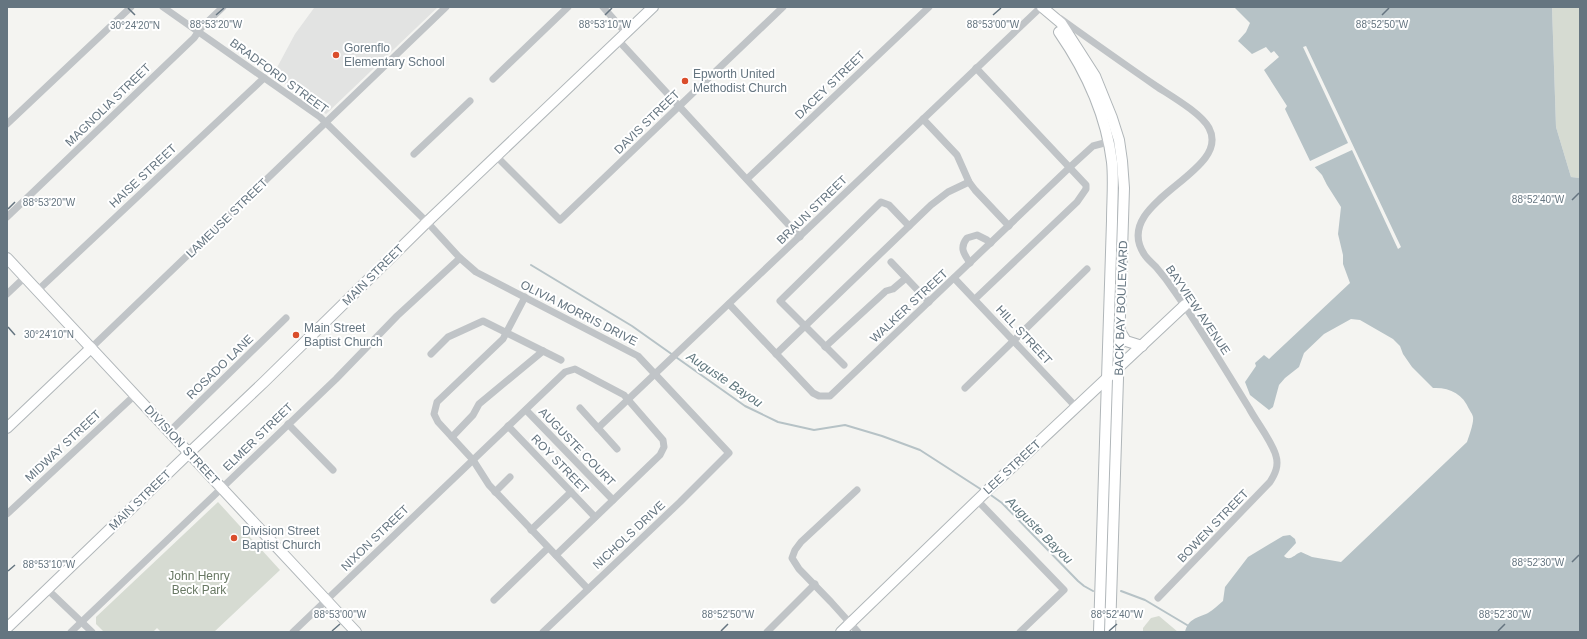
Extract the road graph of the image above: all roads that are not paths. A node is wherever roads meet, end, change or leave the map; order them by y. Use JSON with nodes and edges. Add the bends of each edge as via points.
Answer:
{"nodes":[{"id":1,"x":132,"y":7,"type":"edge"},
{"id":2,"x":163,"y":7,"type":"edge"},
{"id":3,"x":223,"y":7,"type":"edge"},
{"id":4,"x":446,"y":7,"type":"edge"},
{"id":5,"x":568,"y":7,"type":"edge"},
{"id":6,"x":603,"y":7,"type":"edge"},
{"id":7,"x":653,"y":7,"type":"edge"},
{"id":8,"x":783,"y":7,"type":"edge"},
{"id":9,"x":929,"y":7,"type":"edge"},
{"id":10,"x":1042,"y":7,"type":"edge"},
{"id":11,"x":199,"y":32,"type":"junction"},
{"id":12,"x":622,"y":37,"type":"junction"},
{"id":13,"x":976,"y":68,"type":"junction"},
{"id":14,"x":264,"y":78,"type":"junction"},
{"id":15,"x":493,"y":79,"type":"dead end"},
{"id":16,"x":470,"y":101,"type":"dead end"},
{"id":17,"x":680,"y":107,"type":"junction"},
{"id":18,"x":923,"y":118,"type":"junction"},
{"id":19,"x":326,"y":123,"type":"junction"},
{"id":20,"x":7,"y":124,"type":"edge"},
{"id":21,"x":1108,"y":142,"type":"junction"},
{"id":22,"x":414,"y":154,"type":"dead end"},
{"id":23,"x":497,"y":157,"type":"junction"},
{"id":24,"x":1070,"y":167,"type":"junction"},
{"id":25,"x":747,"y":179,"type":"junction"},
{"id":26,"x":969,"y":182,"type":"junction"},
{"id":27,"x":7,"y":217,"type":"edge"},
{"id":28,"x":427,"y":222,"type":"junction"},
{"id":29,"x":909,"y":226,"type":"junction"},
{"id":30,"x":1009,"y":226,"type":"junction"},
{"id":31,"x":800,"y":237,"type":"junction"},
{"id":32,"x":991,"y":243,"type":"junction"},
{"id":33,"x":7,"y":258,"type":"edge"},
{"id":34,"x":460,"y":258,"type":"junction"},
{"id":35,"x":891,"y":262,"type":"dead end"},
{"id":36,"x":970,"y":263,"type":"junction"},
{"id":37,"x":1087,"y":269,"type":"dead end"},
{"id":38,"x":25,"y":277,"type":"junction"},
{"id":39,"x":906,"y":278,"type":"junction"},
{"id":40,"x":954,"y":278,"type":"junction"},
{"id":41,"x":37,"y":291,"type":"junction"},
{"id":42,"x":7,"y":294,"type":"edge"},
{"id":43,"x":525,"y":297,"type":"junction"},
{"id":44,"x":975,"y":299,"type":"junction"},
{"id":45,"x":929,"y":302,"type":"junction"},
{"id":46,"x":729,"y":304,"type":"junction"},
{"id":47,"x":1184,"y":305,"type":"junction"},
{"id":48,"x":286,"y":318,"type":"dead end"},
{"id":49,"x":805,"y":326,"type":"junction"},
{"id":50,"x":1120,"y":331,"type":"junction"},
{"id":51,"x":506,"y":333,"type":"junction"},
{"id":52,"x":1014,"y":340,"type":"junction"},
{"id":53,"x":1142,"y":346,"type":"junction"},
{"id":54,"x":825,"y":347,"type":"junction"},
{"id":55,"x":91,"y":348,"type":"junction"},
{"id":56,"x":543,"y":351,"type":"junction"},
{"id":57,"x":431,"y":354,"type":"dead end"},
{"id":58,"x":776,"y":354,"type":"junction"},
{"id":59,"x":561,"y":360,"type":"dead end"},
{"id":60,"x":844,"y":365,"type":"dead end"},
{"id":61,"x":1119,"y":367,"type":"junction"},
{"id":62,"x":655,"y":373,"type":"junction"},
{"id":63,"x":1107,"y":379,"type":"junction"},
{"id":64,"x":965,"y":388,"type":"dead end"},
{"id":65,"x":135,"y":395,"type":"junction"},
{"id":66,"x":628,"y":400,"type":"junction"},
{"id":67,"x":1085,"y":400,"type":"junction"},
{"id":68,"x":580,"y":408,"type":"dead end"},
{"id":69,"x":1077,"y":408,"type":"junction"},
{"id":70,"x":1106,"y":408,"type":"junction"},
{"id":71,"x":526,"y":410,"type":"junction"},
{"id":72,"x":288,"y":424,"type":"junction"},
{"id":73,"x":508,"y":426,"type":"junction"},
{"id":74,"x":7,"y":428,"type":"edge"},
{"id":75,"x":598,"y":428,"type":"junction"},
{"id":76,"x":169,"y":432,"type":"junction"},
{"id":77,"x":452,"y":437,"type":"junction"},
{"id":78,"x":617,"y":450,"type":"dead end"},
{"id":79,"x":189,"y":453,"type":"junction"},
{"id":80,"x":729,"y":453,"type":"joint"},
{"id":81,"x":473,"y":460,"type":"junction"},
{"id":82,"x":1277,"y":467,"type":"joint"},
{"id":83,"x":333,"y":470,"type":"dead end"},
{"id":84,"x":510,"y":477,"type":"dead end"},
{"id":85,"x":222,"y":488,"type":"junction"},
{"id":86,"x":857,"y":490,"type":"dead end"},
{"id":87,"x":495,"y":492,"type":"junction"},
{"id":88,"x":571,"y":492,"type":"junction"},
{"id":89,"x":979,"y":498,"type":"junction"},
{"id":90,"x":613,"y":500,"type":"junction"},
{"id":91,"x":7,"y":514,"type":"edge"},
{"id":92,"x":595,"y":517,"type":"junction"},
{"id":93,"x":531,"y":530,"type":"junction"},
{"id":94,"x":548,"y":548,"type":"junction"},
{"id":95,"x":556,"y":556,"type":"junction"},
{"id":96,"x":815,"y":584,"type":"junction"},
{"id":97,"x":47,"y":589,"type":"junction"},
{"id":98,"x":588,"y":589,"type":"junction"},
{"id":99,"x":1158,"y":598,"type":"dead end"},
{"id":100,"x":326,"y":600,"type":"junction"},
{"id":101,"x":494,"y":600,"type":"dead end"},
{"id":102,"x":82,"y":622,"type":"junction"},
{"id":103,"x":850,"y":624,"type":"junction"},
{"id":104,"x":7,"y":628,"type":"edge"},
{"id":105,"x":71,"y":632,"type":"edge"},
{"id":106,"x":92,"y":632,"type":"edge"},
{"id":107,"x":293,"y":632,"type":"edge"},
{"id":108,"x":356,"y":632,"type":"edge"},
{"id":109,"x":543,"y":632,"type":"edge"},
{"id":110,"x":767,"y":632,"type":"edge"},
{"id":111,"x":841,"y":632,"type":"edge"},
{"id":112,"x":858,"y":632,"type":"edge"},
{"id":113,"x":1020,"y":632,"type":"edge"},
{"id":114,"x":1099,"y":632,"type":"edge"},
{"id":115,"x":1110,"y":632,"type":"edge"}],
"edges":[{"from":1,"to":20,"type":"street"},
{"from":2,"to":11,"type":"street","name":"BRADFORD STREET"},
{"from":3,"to":11,"type":"street","name":"MAGNOLIA STREET"},
{"from":4,"to":19,"type":"street","name":"LAMEUSE STREET"},
{"from":5,"to":15,"type":"street"},
{"from":6,"to":12,"type":"street"},
{"from":7,"to":12,"type":"main road","name":"MAIN STREET"},
{"from":8,"to":17,"type":"street","name":"DAVIS STREET"},
{"from":9,"to":25,"type":"street","name":"DACEY STREET"},
{"from":10,"to":13,"type":"street","name":"BRAUN STREET"},
{"from":10,"to":21,"type":"main road","name":"BACK BAY BOULEVARD","via":[[1089,82]]},
{"from":10,"to":47,"type":"street","name":"BAYVIEW AVENUE","via":[[1187,107],[1208,127],[1212,135],[1211,147],[1206,157],[1148,210],[1139,227],[1138,240],[1144,254]]},
{"from":10,"to":50,"type":"main road","name":"BACK BAY BOULEVARD","via":[[1060,23],[1095,76],[1118,140],[1124,188]]},
{"from":11,"to":14,"type":"street","name":"BRADFORD STREET"},
{"from":11,"to":27,"type":"street","name":"MAGNOLIA STREET"},
{"from":12,"to":17,"type":"street"},
{"from":12,"to":23,"type":"main road","name":"MAIN STREET"},
{"from":13,"to":18,"type":"street","name":"BRAUN STREET"},
{"from":13,"to":24,"type":"street"},
{"from":14,"to":19,"type":"street","name":"BRADFORD STREET","via":[[312,110]]},
{"from":14,"to":41,"type":"street","name":"HAISE STREET"},
{"from":16,"to":22,"type":"street"},
{"from":17,"to":23,"type":"street","name":"DAVIS STREET","via":[[560,220]]},
{"from":17,"to":25,"type":"street"},
{"from":18,"to":26,"type":"street","via":[[957,155]]},
{"from":18,"to":31,"type":"street","name":"BRAUN STREET"},
{"from":19,"to":28,"type":"street","name":"BRADFORD STREET"},
{"from":19,"to":55,"type":"street","name":"LAMEUSE STREET"},
{"from":21,"to":24,"type":"street","name":"WALKER STREET","via":[[1093,146]]},
{"from":21,"to":63,"type":"main road","name":"BACK BAY BOULEVARD","via":[[1112,163],[1112,187]]},
{"from":23,"to":28,"type":"main road","name":"MAIN STREET"},
{"from":24,"to":30,"type":"street","name":"WALKER STREET"},
{"from":24,"to":44,"type":"street","via":[[1086,185],[1081,198]]},
{"from":25,"to":31,"type":"street"},
{"from":26,"to":29,"type":"street","via":[[939,198]]},
{"from":26,"to":30,"type":"street"},
{"from":28,"to":34,"type":"street","name":"OLIVIA MORRIS DRIVE"},
{"from":28,"to":79,"type":"main road","name":"MAIN STREET"},
{"from":29,"to":49,"type":"street"},
{"from":29,"to":49,"type":"street","via":[[889,205],[881,202],[877,205],[780,301]]},
{"from":30,"to":32,"type":"street","name":"WALKER STREET"},
{"from":31,"to":46,"type":"street","name":"BRAUN STREET"},
{"from":32,"to":36,"type":"street","name":"WALKER STREET"},
{"from":32,"to":36,"type":"street","via":[[977,235],[967,238],[962,251]]},
{"from":33,"to":38,"type":"main road","name":"DIVISION STREET"},
{"from":34,"to":43,"type":"street","name":"OLIVIA MORRIS DRIVE","via":[[476,272]]},
{"from":34,"to":72,"type":"street","name":"ELMER STREET","via":[[397,316],[359,357]]},
{"from":35,"to":39,"type":"street"},
{"from":36,"to":40,"type":"street","name":"WALKER STREET"},
{"from":37,"to":52,"type":"street"},
{"from":38,"to":41,"type":"main road","name":"DIVISION STREET"},
{"from":38,"to":42,"type":"street"},
{"from":39,"to":45,"type":"street"},
{"from":39,"to":54,"type":"street","via":[[893,289],[886,291]]},
{"from":40,"to":44,"type":"street","name":"HILL STREET"},
{"from":40,"to":45,"type":"street","name":"WALKER STREET"},
{"from":41,"to":55,"type":"main road","name":"DIVISION STREET"},
{"from":43,"to":51,"type":"street"},
{"from":43,"to":62,"type":"street","name":"OLIVIA MORRIS DRIVE","via":[[633,353]]},
{"from":44,"to":52,"type":"street","name":"HILL STREET"},
{"from":45,"to":58,"type":"street","name":"WALKER STREET","via":[[830,396],[813,393]]},
{"from":46,"to":58,"type":"street","name":"WALKER STREET"},
{"from":46,"to":62,"type":"street","name":"BRAUN STREET"},
{"from":47,"to":53,"type":"main road","name":"LEE STREET"},
{"from":47,"to":82,"type":"street","name":"BAYVIEW AVENUE","via":[[1271,445]]},
{"from":48,"to":76,"type":"street","name":"ROSADO LANE"},
{"from":49,"to":54,"type":"street"},
{"from":49,"to":58,"type":"street"},
{"from":50,"to":53,"type":"main road","via":[[1126,341]]},
{"from":50,"to":61,"type":"main road","name":"BACK BAY BOULEVARD"},
{"from":51,"to":56,"type":"street"},
{"from":51,"to":57,"type":"street","via":[[487,322],[479,322],[448,338]]},
{"from":51,"to":77,"type":"street","via":[[500,343],[437,402],[434,414]]},
{"from":52,"to":64,"type":"street"},
{"from":52,"to":69,"type":"street","name":"HILL STREET"},
{"from":53,"to":61,"type":"main road","name":"LEE STREET"},
{"from":54,"to":60,"type":"street"},
{"from":55,"to":65,"type":"main road","name":"DIVISION STREET"},
{"from":55,"to":74,"type":"main road","name":"LAMEUSE STREET"},
{"from":56,"to":59,"type":"street"},
{"from":56,"to":77,"type":"street","via":[[479,404],[473,415]]},
{"from":61,"to":63,"type":"main road","name":"LEE STREET"},
{"from":61,"to":115,"type":"main road","name":"BACK BAY BOULEVARD"},
{"from":62,"to":66,"type":"street","name":"BRAUN STREET"},
{"from":62,"to":80,"type":"street","name":"OLIVIA MORRIS DRIVE"},
{"from":63,"to":67,"type":"main road","name":"LEE STREET"},
{"from":63,"to":70,"type":"main road","name":"BACK BAY BOULEVARD"},
{"from":65,"to":76,"type":"main road","name":"DIVISION STREET"},
{"from":65,"to":91,"type":"street","name":"MIDWAY STREET"},
{"from":66,"to":71,"type":"street","name":"AUGUSTE COURT","via":[[614,389],[578,370],[571,369]]},
{"from":66,"to":75,"type":"street","name":"BRAUN STREET"},
{"from":66,"to":90,"type":"street","name":"AUGUSTE COURT","via":[[663,440],[664,447],[660,455]]},
{"from":67,"to":69,"type":"main road","name":"LEE STREET"},
{"from":67,"to":70,"type":"main road","via":[[1093,399]]},
{"from":68,"to":75,"type":"street"},
{"from":69,"to":89,"type":"main road","name":"LEE STREET"},
{"from":70,"to":114,"type":"main road","name":"BACK BAY BOULEVARD"},
{"from":71,"to":73,"type":"street","name":"AUGUSTE COURT"},
{"from":71,"to":90,"type":"street","name":"AUGUSTE COURT"},
{"from":72,"to":83,"type":"street"},
{"from":72,"to":85,"type":"street","name":"ELMER STREET"},
{"from":73,"to":81,"type":"street","name":"AUGUSTE COURT"},
{"from":73,"to":88,"type":"street","name":"ROY STREET"},
{"from":75,"to":78,"type":"street"},
{"from":76,"to":79,"type":"main road","name":"DIVISION STREET"},
{"from":77,"to":81,"type":"street"},
{"from":79,"to":85,"type":"main road","name":"DIVISION STREET"},
{"from":79,"to":97,"type":"main road","name":"MAIN STREET"},
{"from":80,"to":98,"type":"street","name":"NICHOLS DRIVE"},
{"from":81,"to":87,"type":"street"},
{"from":81,"to":100,"type":"street","name":"NIXON STREET"},
{"from":82,"to":99,"type":"street","name":"BOWEN STREET","via":[[1270,482]]},
{"from":84,"to":87,"type":"street"},
{"from":85,"to":100,"type":"main road","name":"DIVISION STREET"},
{"from":85,"to":102,"type":"street","name":"ELMER STREET"},
{"from":86,"to":96,"type":"street","via":[[795,550],[792,559]]},
{"from":87,"to":93,"type":"street"},
{"from":88,"to":92,"type":"street","name":"ROY STREET"},
{"from":88,"to":93,"type":"street"},
{"from":89,"to":103,"type":"main road","name":"LEE STREET"},
{"from":89,"to":113,"type":"street","via":[[1064,590]]},
{"from":90,"to":92,"type":"street","name":"AUGUSTE COURT"},
{"from":92,"to":95,"type":"street","name":"AUGUSTE COURT"},
{"from":93,"to":94,"type":"street"},
{"from":94,"to":95,"type":"street"},
{"from":94,"to":101,"type":"street"},
{"from":95,"to":98,"type":"street"},
{"from":96,"to":103,"type":"street"},
{"from":96,"to":110,"type":"street"},
{"from":97,"to":102,"type":"street"},
{"from":97,"to":104,"type":"main road","name":"MAIN STREET"},
{"from":98,"to":109,"type":"street","name":"NICHOLS DRIVE"},
{"from":100,"to":107,"type":"street","name":"NIXON STREET"},
{"from":100,"to":108,"type":"main road","name":"DIVISION STREET"},
{"from":102,"to":105,"type":"street","name":"ELMER STREET"},
{"from":102,"to":106,"type":"street"},
{"from":103,"to":111,"type":"main road","name":"LEE STREET"},
{"from":103,"to":112,"type":"street"}]}
